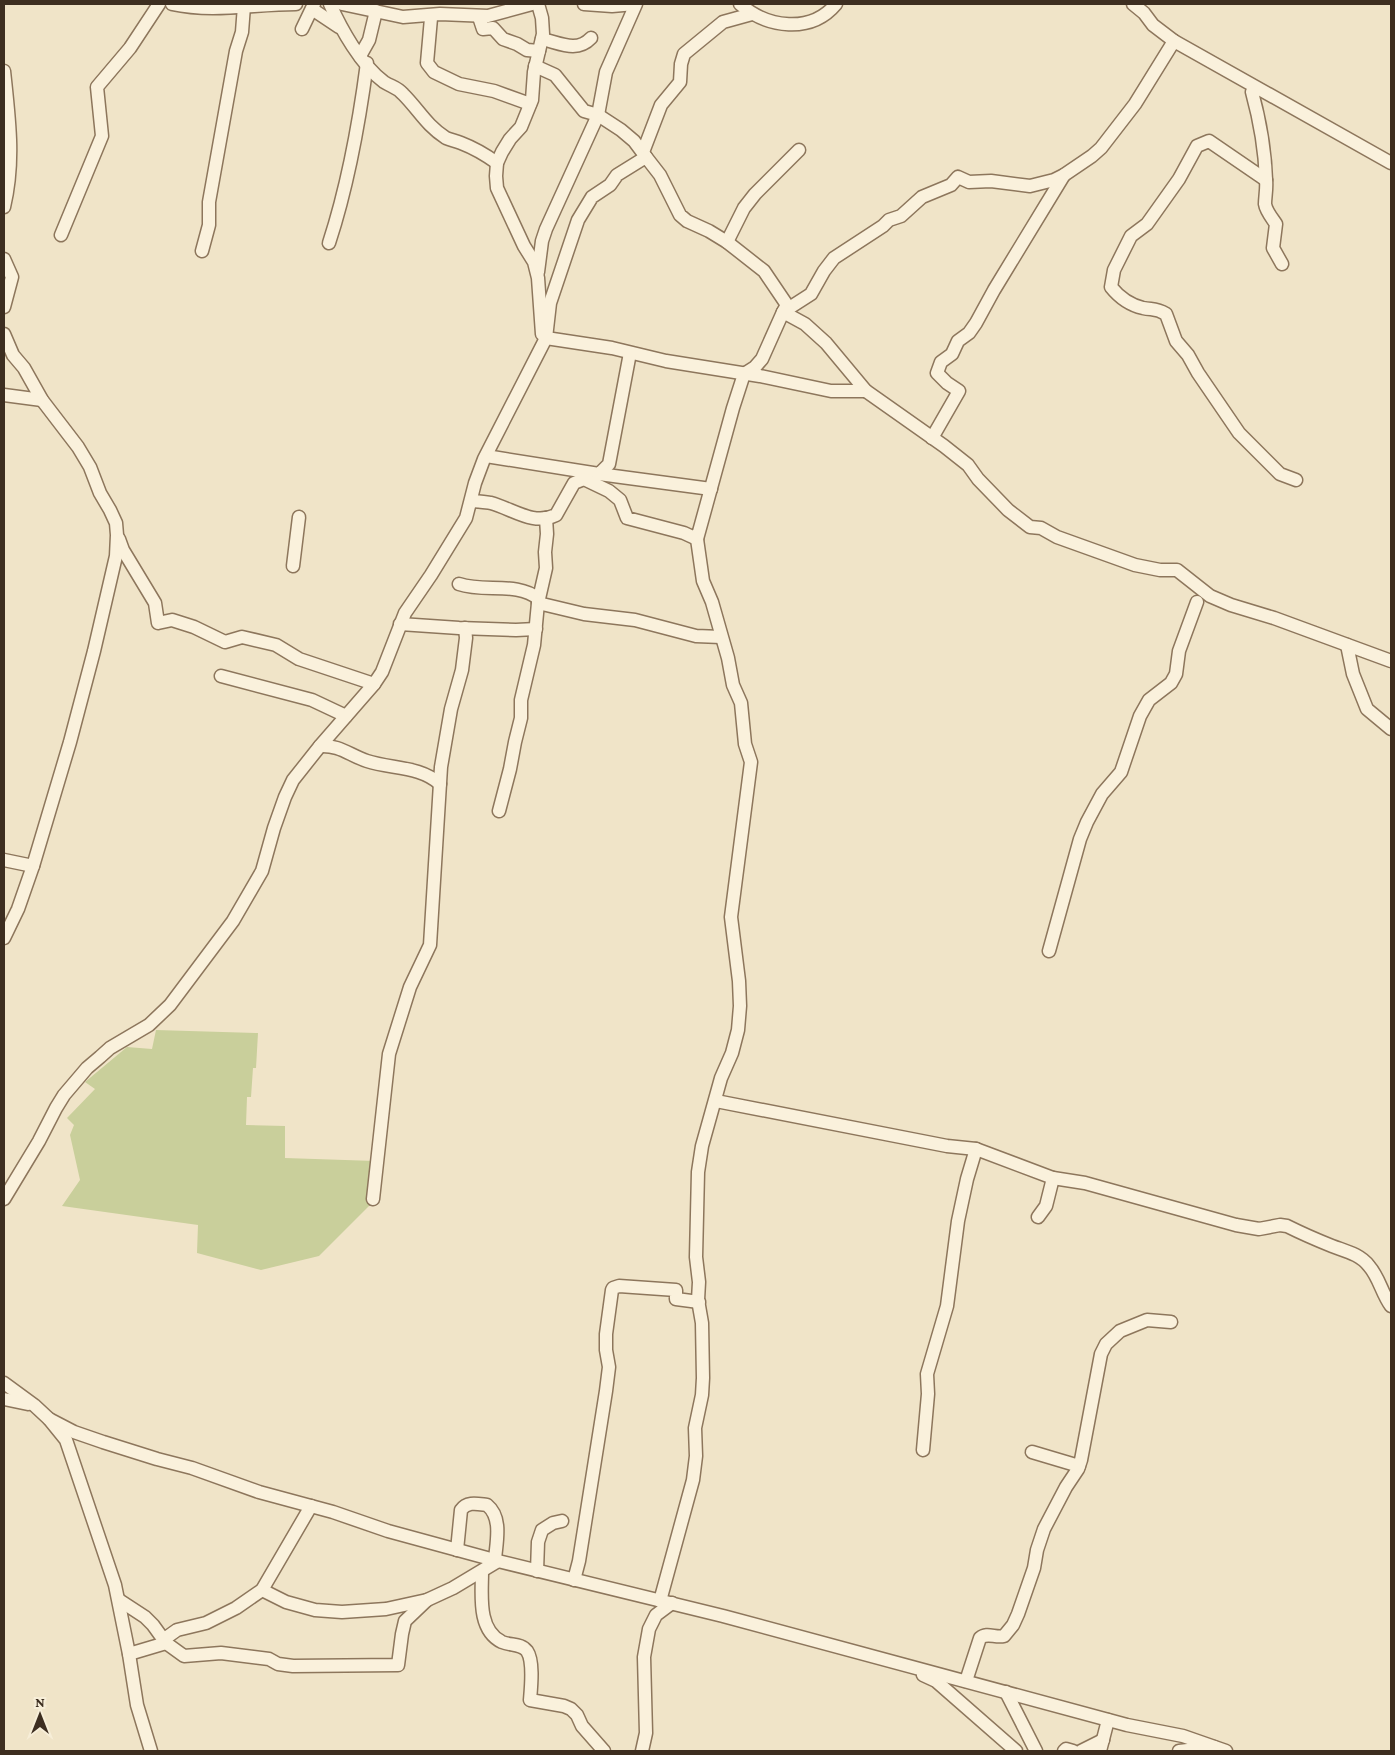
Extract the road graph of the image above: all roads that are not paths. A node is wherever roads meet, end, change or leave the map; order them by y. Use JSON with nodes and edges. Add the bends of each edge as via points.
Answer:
{"nodes":[{"id":1,"x":159,"y":4,"type":"edge"},
{"id":2,"x":172,"y":4,"type":"edge"},
{"id":3,"x":296,"y":4,"type":"edge"},
{"id":4,"x":330,"y":4,"type":"edge"},
{"id":5,"x":342,"y":4,"type":"edge"},
{"id":6,"x":532,"y":4,"type":"edge"},
{"id":7,"x":538,"y":4,"type":"edge"},
{"id":8,"x":584,"y":4,"type":"edge"},
{"id":9,"x":636,"y":4,"type":"edge"},
{"id":10,"x":740,"y":4,"type":"edge"},
{"id":11,"x":836,"y":4,"type":"edge"},
{"id":12,"x":1133,"y":4,"type":"edge"},
{"id":13,"x":244,"y":6,"type":"junction"},
{"id":14,"x":313,"y":7,"type":"edge"},
{"id":15,"x":376,"y":12,"type":"junction"},
{"id":16,"x":752,"y":14,"type":"junction"},
{"id":17,"x":479,"y":16,"type":"junction"},
{"id":18,"x":430,"y":18,"type":"dead end"},
{"id":19,"x":302,"y":29,"type":"dead end"},
{"id":20,"x":342,"y":29,"type":"junction"},
{"id":21,"x":591,"y":38,"type":"dead end"},
{"id":22,"x":1174,"y":42,"type":"junction"},
{"id":23,"x":541,"y":45,"type":"junction"},
{"id":24,"x":363,"y":59,"type":"junction"},
{"id":25,"x":535,"y":66,"type":"junction"},
{"id":26,"x":4,"y":71,"type":"edge"},
{"id":27,"x":1252,"y":92,"type":"dead end"},
{"id":28,"x":530,"y":104,"type":"junction"},
{"id":29,"x":598,"y":115,"type":"junction"},
{"id":30,"x":799,"y":150,"type":"dead end"},
{"id":31,"x":644,"y":154,"type":"junction"},
{"id":32,"x":1391,"y":163,"type":"edge"},
{"id":33,"x":497,"y":164,"type":"junction"},
{"id":34,"x":1064,"y":175,"type":"junction"},
{"id":35,"x":1266,"y":180,"type":"junction"},
{"id":36,"x":4,"y":207,"type":"edge"},
{"id":37,"x":61,"y":235,"type":"dead end"},
{"id":38,"x":727,"y":242,"type":"junction"},
{"id":39,"x":329,"y":243,"type":"dead end"},
{"id":40,"x":202,"y":251,"type":"dead end"},
{"id":41,"x":4,"y":260,"type":"edge"},
{"id":42,"x":1282,"y":264,"type":"dead end"},
{"id":43,"x":538,"y":278,"type":"junction"},
{"id":44,"x":4,"y":307,"type":"edge"},
{"id":45,"x":783,"y":312,"type":"junction"},
{"id":46,"x":4,"y":334,"type":"edge"},
{"id":47,"x":546,"y":338,"type":"junction"},
{"id":48,"x":630,"y":353,"type":"junction"},
{"id":49,"x":744,"y":374,"type":"junction"},
{"id":50,"x":866,"y":391,"type":"junction"},
{"id":51,"x":4,"y":395,"type":"edge"},
{"id":52,"x":42,"y":400,"type":"junction"},
{"id":53,"x":932,"y":438,"type":"junction"},
{"id":54,"x":486,"y":456,"type":"junction"},
{"id":55,"x":599,"y":474,"type":"junction"},
{"id":56,"x":1296,"y":480,"type":"dead end"},
{"id":57,"x":711,"y":489,"type":"junction"},
{"id":58,"x":471,"y":501,"type":"junction"},
{"id":59,"x":298,"y":517,"type":"dead end"},
{"id":60,"x":546,"y":518,"type":"junction"},
{"id":61,"x":118,"y":535,"type":"junction"},
{"id":62,"x":697,"y":539,"type":"junction"},
{"id":63,"x":293,"y":566,"type":"dead end"},
{"id":64,"x":459,"y":584,"type":"dead end"},
{"id":65,"x":539,"y":601,"type":"junction"},
{"id":66,"x":1197,"y":602,"type":"dead end"},
{"id":67,"x":400,"y":624,"type":"junction"},
{"id":68,"x":465,"y":628,"type":"junction"},
{"id":69,"x":536,"y":629,"type":"junction"},
{"id":70,"x":721,"y":637,"type":"junction"},
{"id":71,"x":1347,"y":645,"type":"junction"},
{"id":72,"x":1391,"y":661,"type":"edge"},
{"id":73,"x":221,"y":676,"type":"dead end"},
{"id":74,"x":374,"y":684,"type":"junction"},
{"id":75,"x":346,"y":716,"type":"junction"},
{"id":76,"x":1391,"y":729,"type":"edge"},
{"id":77,"x":320,"y":746,"type":"junction"},
{"id":78,"x":440,"y":784,"type":"junction"},
{"id":79,"x":499,"y":811,"type":"dead end"},
{"id":80,"x":4,"y":860,"type":"edge"},
{"id":81,"x":33,"y":866,"type":"junction"},
{"id":82,"x":4,"y":938,"type":"edge"},
{"id":83,"x":1049,"y":951,"type":"dead end"},
{"id":84,"x":716,"y":1101,"type":"junction"},
{"id":85,"x":976,"y":1149,"type":"junction"},
{"id":86,"x":1053,"y":1178,"type":"junction"},
{"id":87,"x":373,"y":1198,"type":"dead end"},
{"id":88,"x":4,"y":1199,"type":"edge"},
{"id":89,"x":1038,"y":1217,"type":"dead end"},
{"id":90,"x":699,"y":1302,"type":"junction"},
{"id":91,"x":1391,"y":1306,"type":"edge"},
{"id":92,"x":1171,"y":1322,"type":"dead end"},
{"id":93,"x":4,"y":1383,"type":"edge"},
{"id":94,"x":4,"y":1399,"type":"edge"},
{"id":95,"x":34,"y":1405,"type":"junction"},
{"id":96,"x":49,"y":1420,"type":"junction"},
{"id":97,"x":924,"y":1450,"type":"dead end"},
{"id":98,"x":1032,"y":1452,"type":"dead end"},
{"id":99,"x":1079,"y":1466,"type":"junction"},
{"id":100,"x":310,"y":1506,"type":"junction"},
{"id":101,"x":562,"y":1521,"type":"dead end"},
{"id":102,"x":457,"y":1550,"type":"junction"},
{"id":103,"x":497,"y":1561,"type":"junction"},
{"id":104,"x":537,"y":1571,"type":"junction"},
{"id":105,"x":482,"y":1572,"type":"junction"},
{"id":106,"x":574,"y":1580,"type":"junction"},
{"id":107,"x":262,"y":1590,"type":"junction"},
{"id":108,"x":119,"y":1600,"type":"junction"},
{"id":109,"x":427,"y":1600,"type":"junction"},
{"id":110,"x":666,"y":1602,"type":"junction"},
{"id":111,"x":165,"y":1642,"type":"junction"},
{"id":112,"x":129,"y":1654,"type":"junction"},
{"id":113,"x":904,"y":1664,"type":"junction"},
{"id":114,"x":966,"y":1681,"type":"junction"},
{"id":115,"x":1006,"y":1692,"type":"junction"},
{"id":116,"x":1108,"y":1720,"type":"junction"},
{"id":117,"x":1102,"y":1746,"type":"edge"},
{"id":118,"x":1214,"y":1746,"type":"junction"},
{"id":119,"x":150,"y":1751,"type":"edge"},
{"id":120,"x":604,"y":1751,"type":"edge"},
{"id":121,"x":642,"y":1751,"type":"edge"},
{"id":122,"x":1016,"y":1751,"type":"edge"},
{"id":123,"x":1036,"y":1751,"type":"edge"},
{"id":124,"x":1064,"y":1751,"type":"edge"},
{"id":125,"x":1073,"y":1751,"type":"edge"},
{"id":126,"x":1081,"y":1751,"type":"edge"},
{"id":127,"x":1180,"y":1751,"type":"edge"},
{"id":128,"x":1200,"y":1751,"type":"edge"},
{"id":129,"x":1226,"y":1751,"type":"edge"}],
"edges":[{"from":1,"to":37,"type":"street","via":[[130,48],[97,87],[102,136]]},
{"from":2,"to":13,"type":"street","via":[[209,9]]},
{"from":3,"to":13,"type":"street"},
{"from":4,"to":20,"type":"street"},
{"from":5,"to":15,"type":"street"},
{"from":6,"to":17,"type":"street","via":[[500,14]]},
{"from":7,"to":23,"type":"street","via":[[542,18]]},
{"from":8,"to":9,"type":"street"},
{"from":9,"to":29,"type":"street","via":[[606,72]]},
{"from":10,"to":16,"type":"street"},
{"from":11,"to":16,"type":"street","via":[[830,12],[805,24],[777,23]]},
{"from":12,"to":22,"type":"street","via":[[1153,26]]},
{"from":13,"to":40,"type":"street","via":[[242,32],[208,202],[209,225]]},
{"from":14,"to":19,"type":"street"},
{"from":14,"to":20,"type":"street"},
{"from":15,"to":17,"type":"street","via":[[403,17],[440,14]]},
{"from":15,"to":24,"type":"street"},
{"from":16,"to":31,"type":"street","via":[[723,22],[684,54],[680,82],[661,105]]},
{"from":17,"to":23,"type":"street","via":[[483,28],[492,28],[503,39],[527,50]]},
{"from":18,"to":28,"type":"street","via":[[427,63],[434,72],[459,84],[494,91]]},
{"from":20,"to":24,"type":"street"},
{"from":21,"to":23,"type":"street","via":[[577,47]]},
{"from":22,"to":32,"type":"street"},
{"from":22,"to":34,"type":"street","via":[[1135,104],[1109,137],[1092,156]]},
{"from":23,"to":25,"type":"street"},
{"from":24,"to":33,"type":"street","via":[[385,82],[396,87],[412,102],[426,122],[446,138],[480,152]]},
{"from":24,"to":39,"type":"street","via":[[361,104],[340,210]]},
{"from":25,"to":28,"type":"street"},
{"from":25,"to":29,"type":"street","via":[[555,75],[584,111]]},
{"from":26,"to":36,"type":"street","via":[[11,166]]},
{"from":27,"to":35,"type":"street","via":[[1259,117]]},
{"from":28,"to":33,"type":"street","via":[[521,127],[505,146]]},
{"from":29,"to":31,"type":"street","via":[[634,140]]},
{"from":29,"to":43,"type":"street","via":[[546,229]]},
{"from":30,"to":38,"type":"street","via":[[744,208]]},
{"from":31,"to":38,"type":"street","via":[[660,175],[680,214]]},
{"from":31,"to":47,"type":"street","via":[[592,197],[578,220],[550,303]]},
{"from":33,"to":43,"type":"street","via":[[497,188],[534,262]]},
{"from":34,"to":45,"type":"street","via":[[1030,186],[969,182],[958,177],[951,185],[922,197],[900,216],[840,253],[824,271],[811,294]]},
{"from":34,"to":53,"type":"street","via":[[976,324],[958,341],[952,354],[941,362],[938,373],[959,392]]},
{"from":35,"to":42,"type":"street","via":[[1265,203],[1276,224],[1273,248]]},
{"from":35,"to":56,"type":"street","via":[[1209,141],[1197,146],[1179,180],[1147,224],[1132,236],[1114,270],[1111,288],[1135,305],[1156,308],[1166,314],[1176,341],[1239,433],[1280,474]]},
{"from":38,"to":45,"type":"street","via":[[768,276],[787,304]]},
{"from":41,"to":44,"type":"street","via":[[12,277]]},
{"from":43,"to":47,"type":"street","via":[[542,329]]},
{"from":45,"to":49,"type":"street","via":[[762,359]]},
{"from":45,"to":50,"type":"street","via":[[805,324],[826,343]]},
{"from":46,"to":52,"type":"street","via":[[13,355]]},
{"from":47,"to":48,"type":"street"},
{"from":47,"to":54,"type":"street"},
{"from":48,"to":49,"type":"street"},
{"from":48,"to":55,"type":"street","via":[[610,464]]},
{"from":49,"to":50,"type":"street","via":[[831,391]]},
{"from":49,"to":57,"type":"street"},
{"from":50,"to":53,"type":"street"},
{"from":51,"to":52,"type":"street"},
{"from":52,"to":61,"type":"street","via":[[90,467],[116,523]]},
{"from":53,"to":71,"type":"street","via":[[968,464],[1008,510],[1030,527],[1044,529],[1057,537],[1136,565],[1177,570],[1210,596]]},
{"from":54,"to":55,"type":"street"},
{"from":54,"to":58,"type":"street"},
{"from":55,"to":57,"type":"street"},
{"from":57,"to":62,"type":"street"},
{"from":58,"to":60,"type":"street","via":[[492,504],[529,518]]},
{"from":58,"to":67,"type":"street","via":[[462,527]]},
{"from":59,"to":63,"type":"street"},
{"from":60,"to":62,"type":"street","via":[[556,515],[574,483],[584,479],[609,490],[620,500],[628,518]]},
{"from":60,"to":65,"type":"street","via":[[546,568]]},
{"from":61,"to":74,"type":"street","via":[[123,550],[156,603],[158,623],[172,620],[225,642],[242,637],[276,645],[299,659]]},
{"from":61,"to":81,"type":"street","via":[[90,665]]},
{"from":62,"to":70,"type":"street","via":[[703,581]]},
{"from":64,"to":65,"type":"street","via":[[470,588],[524,591]]},
{"from":65,"to":69,"type":"street"},
{"from":65,"to":70,"type":"street","via":[[584,614],[635,620],[696,636]]},
{"from":66,"to":83,"type":"street","via":[[1179,652],[1176,674],[1171,683],[1149,700],[1140,716],[1121,772],[1102,794],[1087,822]]},
{"from":67,"to":68,"type":"street"},
{"from":67,"to":74,"type":"street","via":[[382,672]]},
{"from":68,"to":69,"type":"street"},
{"from":68,"to":78,"type":"street","via":[[462,670],[450,709]]},
{"from":69,"to":79,"type":"street","via":[[521,718]]},
{"from":70,"to":84,"type":"street","via":[[741,704],[744,744],[751,762],[731,917],[739,981],[738,1030]]},
{"from":71,"to":72,"type":"street"},
{"from":71,"to":76,"type":"street","via":[[1353,674],[1367,709]]},
{"from":73,"to":75,"type":"street","via":[[312,700]]},
{"from":74,"to":75,"type":"street"},
{"from":75,"to":77,"type":"street"},
{"from":77,"to":78,"type":"street","via":[[339,748],[369,762],[426,774]]},
{"from":77,"to":88,"type":"street","via":[[289,788],[262,872],[233,921],[170,1005],[149,1025],[100,1056],[64,1095]]},
{"from":78,"to":87,"type":"street","via":[[430,944],[410,987],[390,1054]]},
{"from":80,"to":81,"type":"street"},
{"from":81,"to":82,"type":"street"},
{"from":84,"to":85,"type":"street"},
{"from":84,"to":90,"type":"street","via":[[702,1146],[698,1172],[696,1257]]},
{"from":85,"to":86,"type":"street"},
{"from":85,"to":97,"type":"street","via":[[958,1221],[947,1306],[927,1374]]},
{"from":86,"to":89,"type":"street","via":[[1046,1206]]},
{"from":86,"to":91,"type":"street","via":[[1085,1183],[1236,1225],[1259,1229],[1286,1226],[1351,1252],[1365,1262]]},
{"from":90,"to":106,"type":"street","via":[[676,1298],[676,1290],[619,1286],[612,1290],[606,1334],[609,1367],[606,1391],[582,1548]]},
{"from":90,"to":110,"type":"street","via":[[703,1378],[695,1428],[695,1464]]},
{"from":92,"to":99,"type":"street","via":[[1147,1320],[1120,1331],[1106,1344],[1101,1354]]},
{"from":93,"to":95,"type":"street"},
{"from":94,"to":95,"type":"street"},
{"from":95,"to":96,"type":"street"},
{"from":96,"to":100,"type":"street","via":[[103,1442]]},
{"from":96,"to":108,"type":"street","via":[[66,1440]]},
{"from":98,"to":99,"type":"street"},
{"from":99,"to":114,"type":"street","via":[[1044,1529],[1016,1620],[1004,1636],[986,1634],[980,1638]]},
{"from":100,"to":102,"type":"street"},
{"from":100,"to":107,"type":"street"},
{"from":101,"to":104,"type":"street","via":[[542,1530],[538,1542]]},
{"from":102,"to":103,"type":"street"},
{"from":102,"to":103,"type":"street","via":[[463,1507],[472,1504],[488,1506],[496,1519]]},
{"from":103,"to":104,"type":"street"},
{"from":103,"to":105,"type":"street"},
{"from":104,"to":106,"type":"street"},
{"from":105,"to":109,"type":"street"},
{"from":105,"to":120,"type":"street","via":[[482,1607],[490,1630],[502,1642],[521,1646],[530,1659],[530,1700],[571,1709]]},
{"from":106,"to":110,"type":"street"},
{"from":107,"to":109,"type":"street","via":[[286,1602],[326,1612],[386,1609]]},
{"from":107,"to":111,"type":"street","via":[[206,1623],[178,1630]]},
{"from":108,"to":111,"type":"street","via":[[145,1617]]},
{"from":108,"to":112,"type":"street"},
{"from":109,"to":111,"type":"street","via":[[405,1621],[398,1664],[293,1666],[221,1652],[184,1656]]},
{"from":110,"to":113,"type":"street"},
{"from":110,"to":121,"type":"street","via":[[649,1629],[644,1657],[646,1733]]},
{"from":111,"to":112,"type":"street"},
{"from":112,"to":119,"type":"street","via":[[137,1705]]},
{"from":113,"to":114,"type":"street"},
{"from":113,"to":122,"type":"street","via":[[936,1681]]},
{"from":114,"to":115,"type":"street"},
{"from":115,"to":116,"type":"street"},
{"from":115,"to":123,"type":"street"},
{"from":116,"to":117,"type":"street"},
{"from":116,"to":118,"type":"street","via":[[1169,1732]]},
{"from":117,"to":126,"type":"street"},
{"from":118,"to":127,"type":"street"},
{"from":118,"to":128,"type":"street"},
{"from":118,"to":129,"type":"street"},
{"from":124,"to":125,"type":"street"}]}
